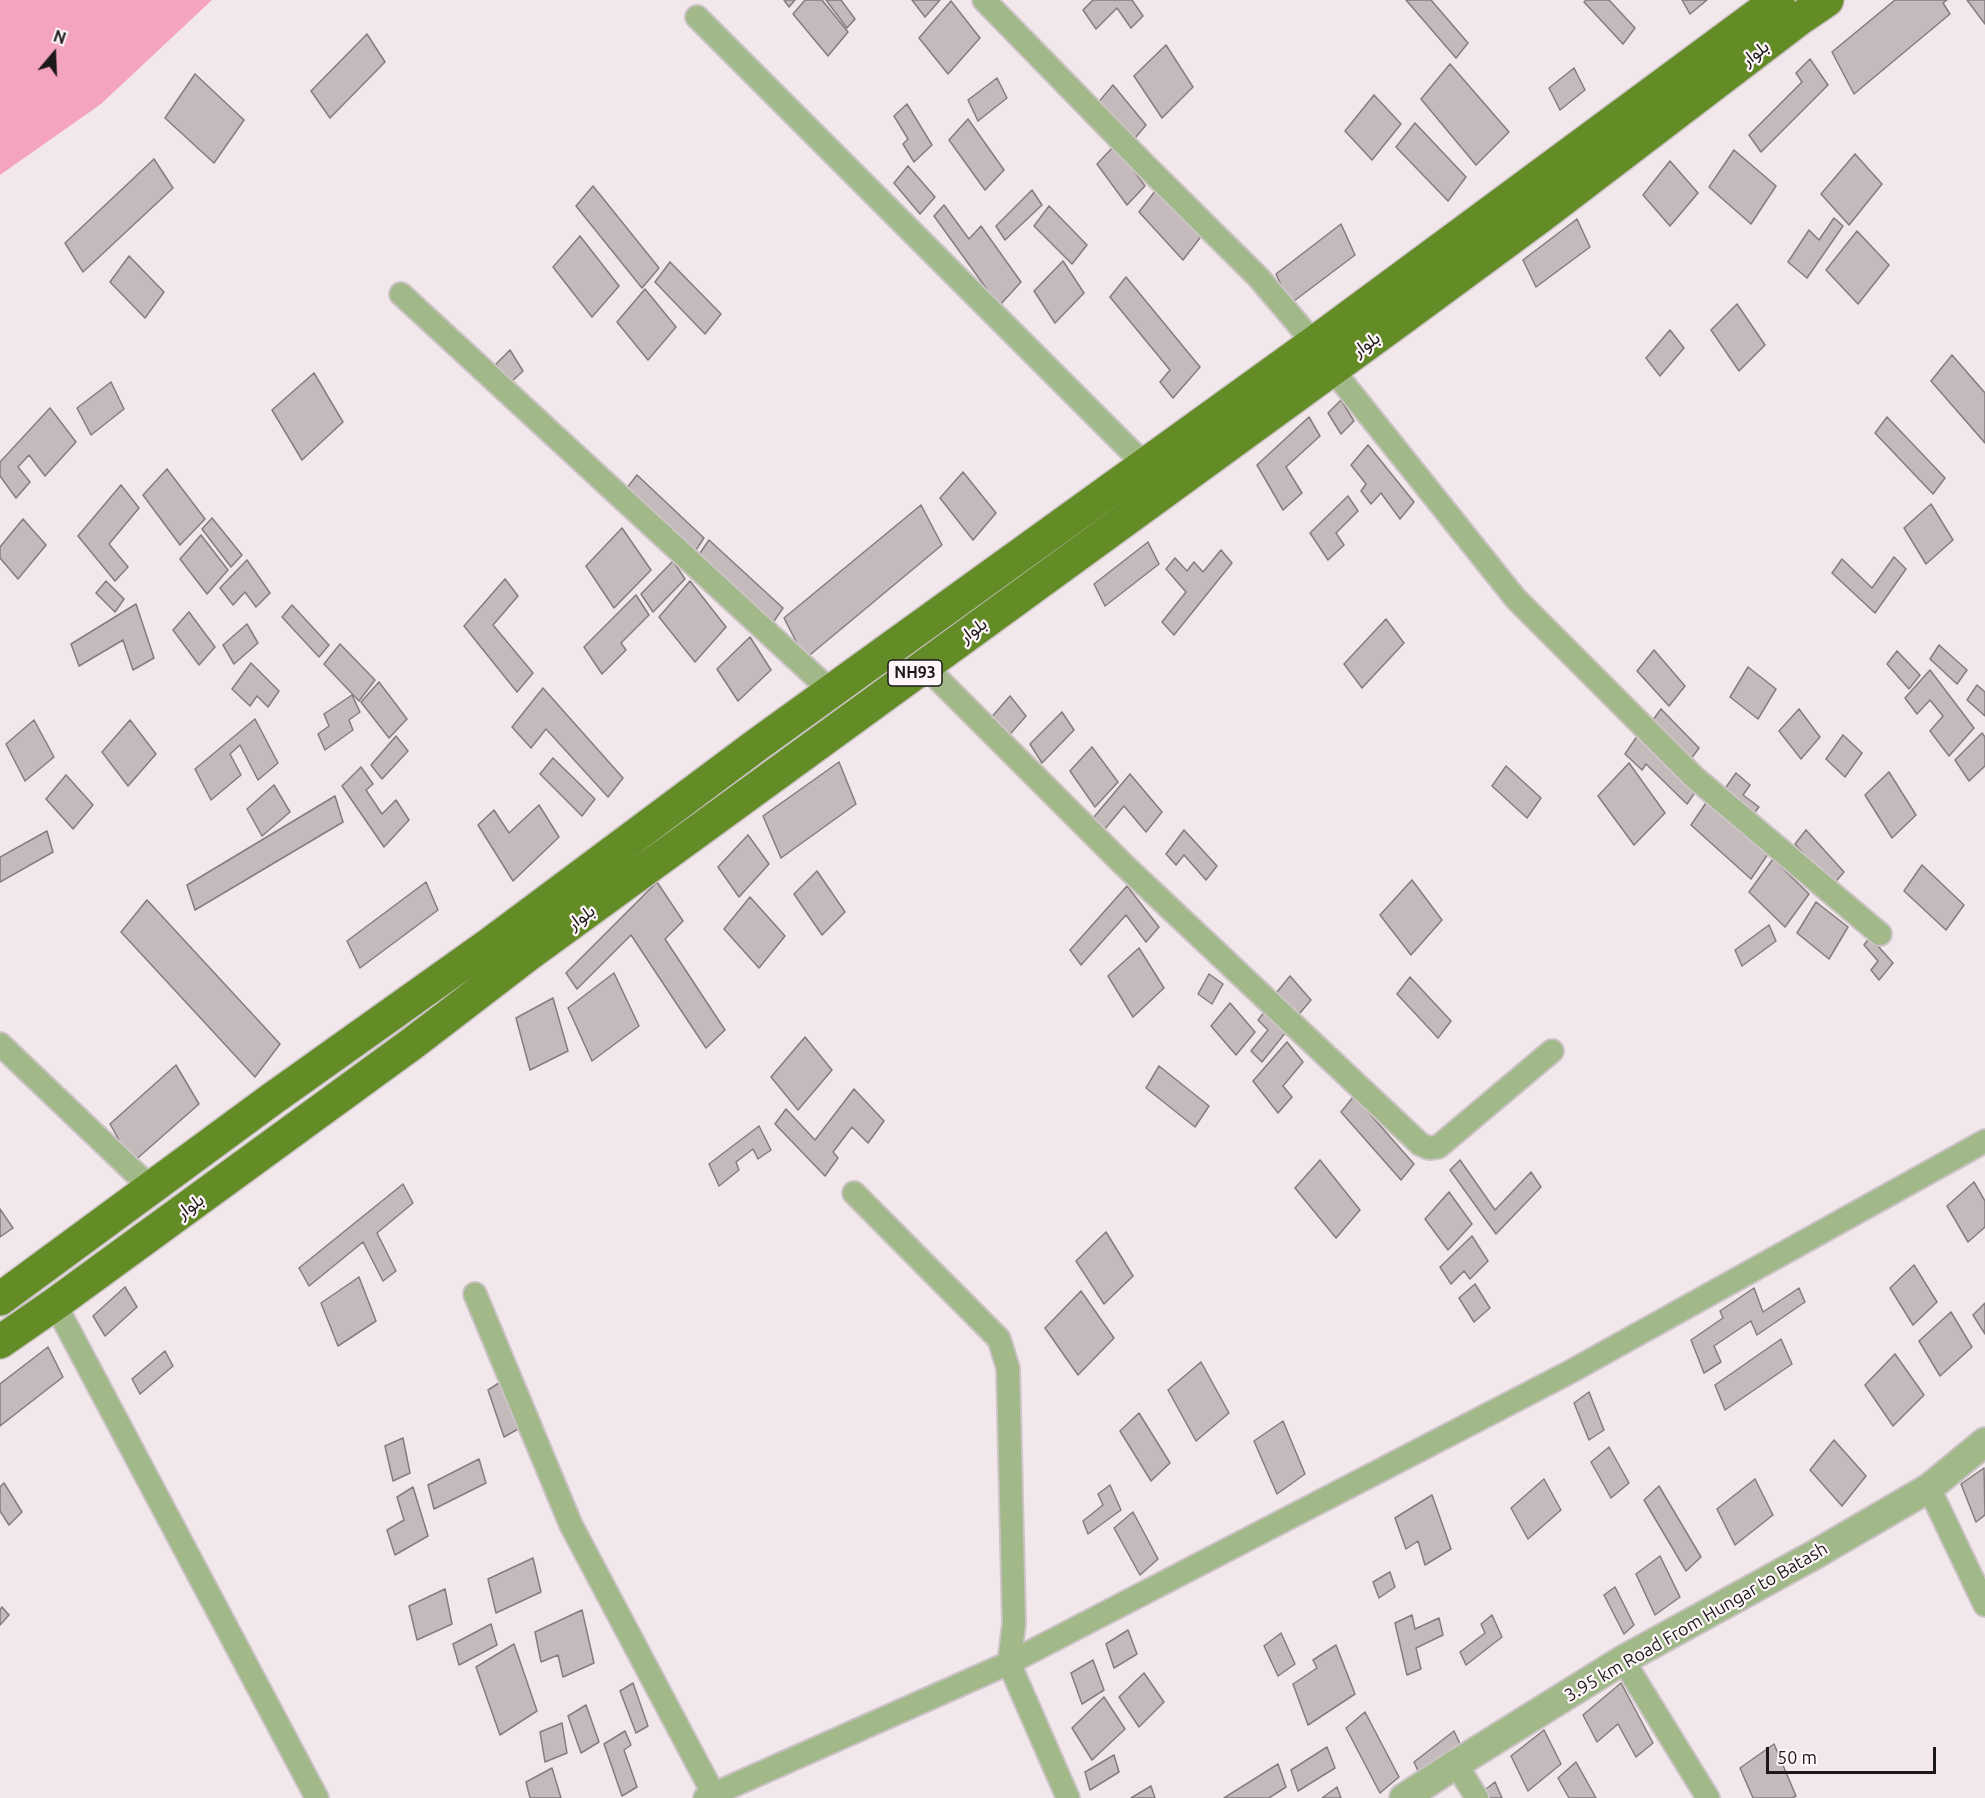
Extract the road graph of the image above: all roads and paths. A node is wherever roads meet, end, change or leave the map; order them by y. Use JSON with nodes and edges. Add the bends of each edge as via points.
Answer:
{"nodes":[{"id":1,"x":984,"y":0,"type":"edge"},
{"id":2,"x":1798,"y":4,"type":"edge"},
{"id":3,"x":697,"y":17,"type":"dead end"},
{"id":4,"x":402,"y":294,"type":"dead end"},
{"id":5,"x":1323,"y":356,"type":"junction"},
{"id":6,"x":1145,"y":465,"type":"junction"},
{"id":7,"x":925,"y":666,"type":"junction"},
{"id":8,"x":832,"y":692,"type":"junction"},
{"id":9,"x":1880,"y":934,"type":"dead end"},
{"id":10,"x":0,"y":1044,"type":"edge"},
{"id":11,"x":1552,"y":1051,"type":"dead end"},
{"id":12,"x":1985,"y":1141,"type":"edge"},
{"id":13,"x":211,"y":1143,"type":"junction"},
{"id":14,"x":236,"y":1172,"type":"junction"},
{"id":15,"x":150,"y":1188,"type":"junction"},
{"id":16,"x":854,"y":1193,"type":"dead end"},
{"id":17,"x":475,"y":1294,"type":"dead end"},
{"id":18,"x":0,"y":1299,"type":"edge"},
{"id":19,"x":55,"y":1304,"type":"junction"},
{"id":20,"x":0,"y":1342,"type":"edge"},
{"id":21,"x":1985,"y":1442,"type":"edge"},
{"id":22,"x":1929,"y":1488,"type":"junction"},
{"id":23,"x":1985,"y":1605,"type":"edge"},
{"id":24,"x":1623,"y":1660,"type":"junction"},
{"id":25,"x":1009,"y":1662,"type":"junction"},
{"id":26,"x":1456,"y":1764,"type":"junction"},
{"id":27,"x":710,"y":1796,"type":"edge"},
{"id":28,"x":317,"y":1798,"type":"edge"},
{"id":29,"x":1068,"y":1798,"type":"edge"},
{"id":30,"x":1404,"y":1798,"type":"edge"},
{"id":31,"x":1477,"y":1798,"type":"edge"},
{"id":32,"x":1708,"y":1798,"type":"edge"}],
"edges":[{"from":1,"to":5,"type":"street","via":[[1259,278]]},
{"from":2,"to":5,"type":"main road","name":"بلوار","number":"NH93","via":[[1541,216]]},
{"from":3,"to":6,"type":"street"},
{"from":4,"to":8,"type":"street"},
{"from":5,"to":6,"type":"main road","name":"بلوار","number":"NH93"},
{"from":5,"to":7,"type":"main road","name":"بلوار","number":"NH93"},
{"from":5,"to":9,"type":"street","via":[[1516,599],[1694,777]]},
{"from":6,"to":8,"type":"main road","name":"بلوار","number":"NH93"},
{"from":7,"to":11,"type":"street","via":[[1124,865],[1420,1144],[1438,1147]]},
{"from":7,"to":14,"type":"main road","name":"بلوار","number":"NH93"},
{"from":8,"to":13,"type":"main road","name":"بلوار","number":"NH93"},
{"from":10,"to":15,"type":"street"},
{"from":12,"to":25,"type":"street","via":[[1568,1373]]},
{"from":13,"to":14,"type":"main road"},
{"from":13,"to":15,"type":"main road","name":"بلوار","number":"NH93"},
{"from":14,"to":19,"type":"main road","name":"بلوار","number":"NH93"},
{"from":15,"to":18,"type":"main road","name":"بلوار","number":"NH93"},
{"from":16,"to":25,"type":"street","via":[[999,1339],[1008,1368],[1014,1624]]},
{"from":17,"to":27,"type":"street","via":[[571,1525]]},
{"from":19,"to":20,"type":"main road","name":"بلوار","number":"NH93"},
{"from":19,"to":28,"type":"street"},
{"from":21,"to":22,"type":"street","name":"3.95 km Road From Hungar to Batash"},
{"from":22,"to":23,"type":"street"},
{"from":22,"to":24,"type":"street","name":"3.95 km Road From Hungar to Batash"},
{"from":24,"to":26,"type":"street","name":"3.95 km Road From Hungar to Batash"},
{"from":24,"to":32,"type":"street"},
{"from":25,"to":27,"type":"street"},
{"from":25,"to":29,"type":"street"},
{"from":26,"to":30,"type":"street","name":"3.95 km Road From Hungar to Batash"},
{"from":26,"to":31,"type":"street"}]}
